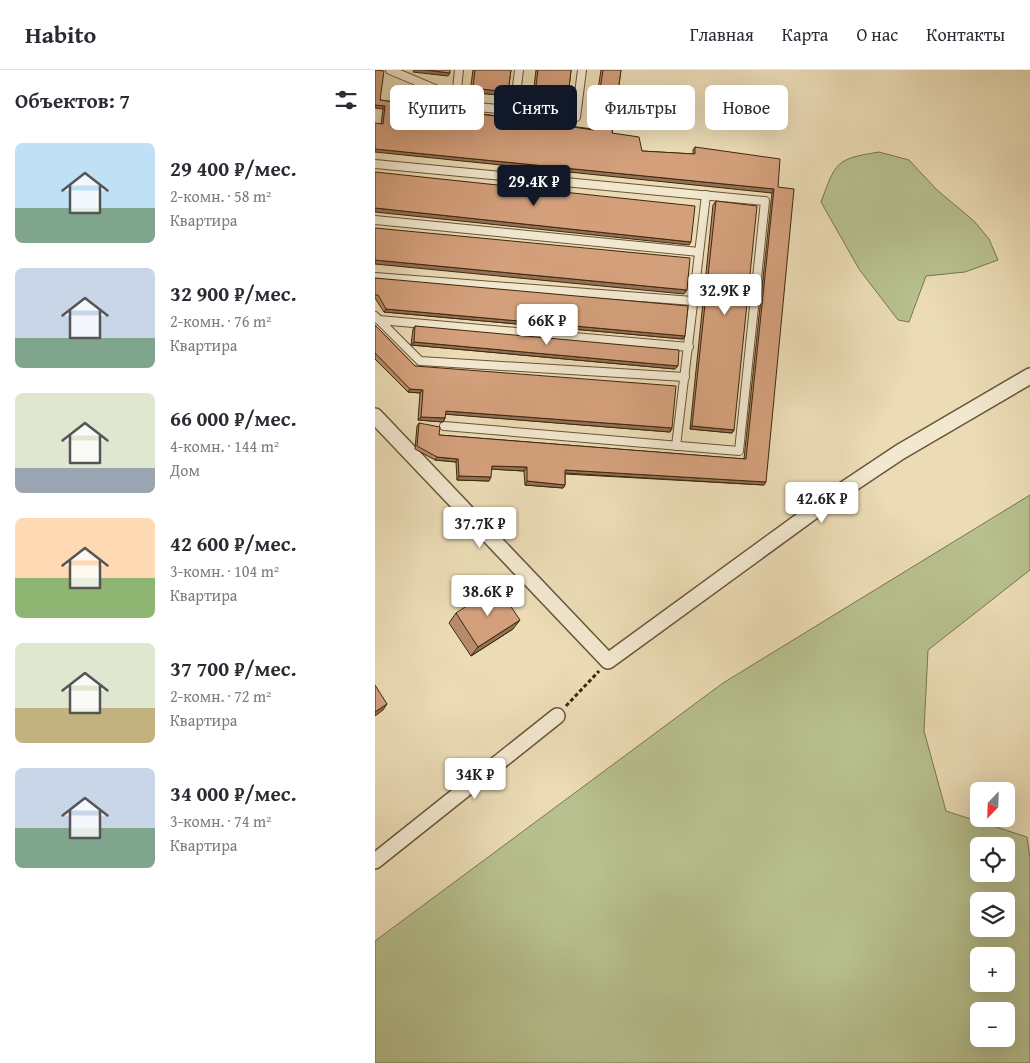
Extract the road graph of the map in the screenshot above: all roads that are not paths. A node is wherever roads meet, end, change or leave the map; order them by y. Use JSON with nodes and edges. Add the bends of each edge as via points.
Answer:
{"nodes":[{"id":1,"x":393,"y":70,"type":"edge"},
{"id":2,"x":459,"y":70,"type":"edge"},
{"id":3,"x":519,"y":70,"type":"edge"},
{"id":4,"x":582,"y":70,"type":"edge"},
{"id":5,"x":427,"y":85,"type":"edge"},
{"id":6,"x":457,"y":85,"type":"edge"},
{"id":7,"x":517,"y":85,"type":"edge"},
{"id":8,"x":577,"y":109,"type":"edge"},
{"id":9,"x":375,"y":164,"type":"edge"},
{"id":10,"x":706,"y":195,"type":"junction"},
{"id":11,"x":375,"y":220,"type":"edge"},
{"id":12,"x":699,"y":252,"type":"junction"},
{"id":13,"x":375,"y":277,"type":"edge"},
{"id":14,"x":693,"y":301,"type":"junction"},
{"id":15,"x":377,"y":318,"type":"edge"},
{"id":16,"x":689,"y":346,"type":"junction"},
{"id":17,"x":1030,"y":376,"type":"edge"},
{"id":18,"x":685,"y":378,"type":"junction"},
{"id":19,"x":375,"y":416,"type":"edge"},
{"id":20,"x":444,"y":426,"type":"dead end"},
{"id":21,"x":676,"y":446,"type":"junction"},
{"id":22,"x":557,"y":716,"type":"road end"},
{"id":23,"x":375,"y":861,"type":"edge"}],
"edges":[{"from":1,"to":5,"type":"lane"},
{"from":2,"to":6,"type":"lane"},
{"from":3,"to":7,"type":"lane"},
{"from":4,"to":8,"type":"lane"},
{"from":9,"to":10,"type":"lane"},
{"from":10,"to":12,"type":"lane"},
{"from":10,"to":21,"type":"lane","via":[[765,201],[739,451]]},
{"from":11,"to":12,"type":"lane"},
{"from":12,"to":14,"type":"lane"},
{"from":13,"to":14,"type":"lane"},
{"from":14,"to":16,"type":"lane"},
{"from":15,"to":16,"type":"lane"},
{"from":15,"to":18,"type":"lane","via":[[419,361]]},
{"from":16,"to":18,"type":"lane"},
{"from":17,"to":19,"type":"street","via":[[840,492],[608,661]]},
{"from":18,"to":21,"type":"lane"},
{"from":20,"to":21,"type":"lane"},
{"from":22,"to":23,"type":"street"}]}
